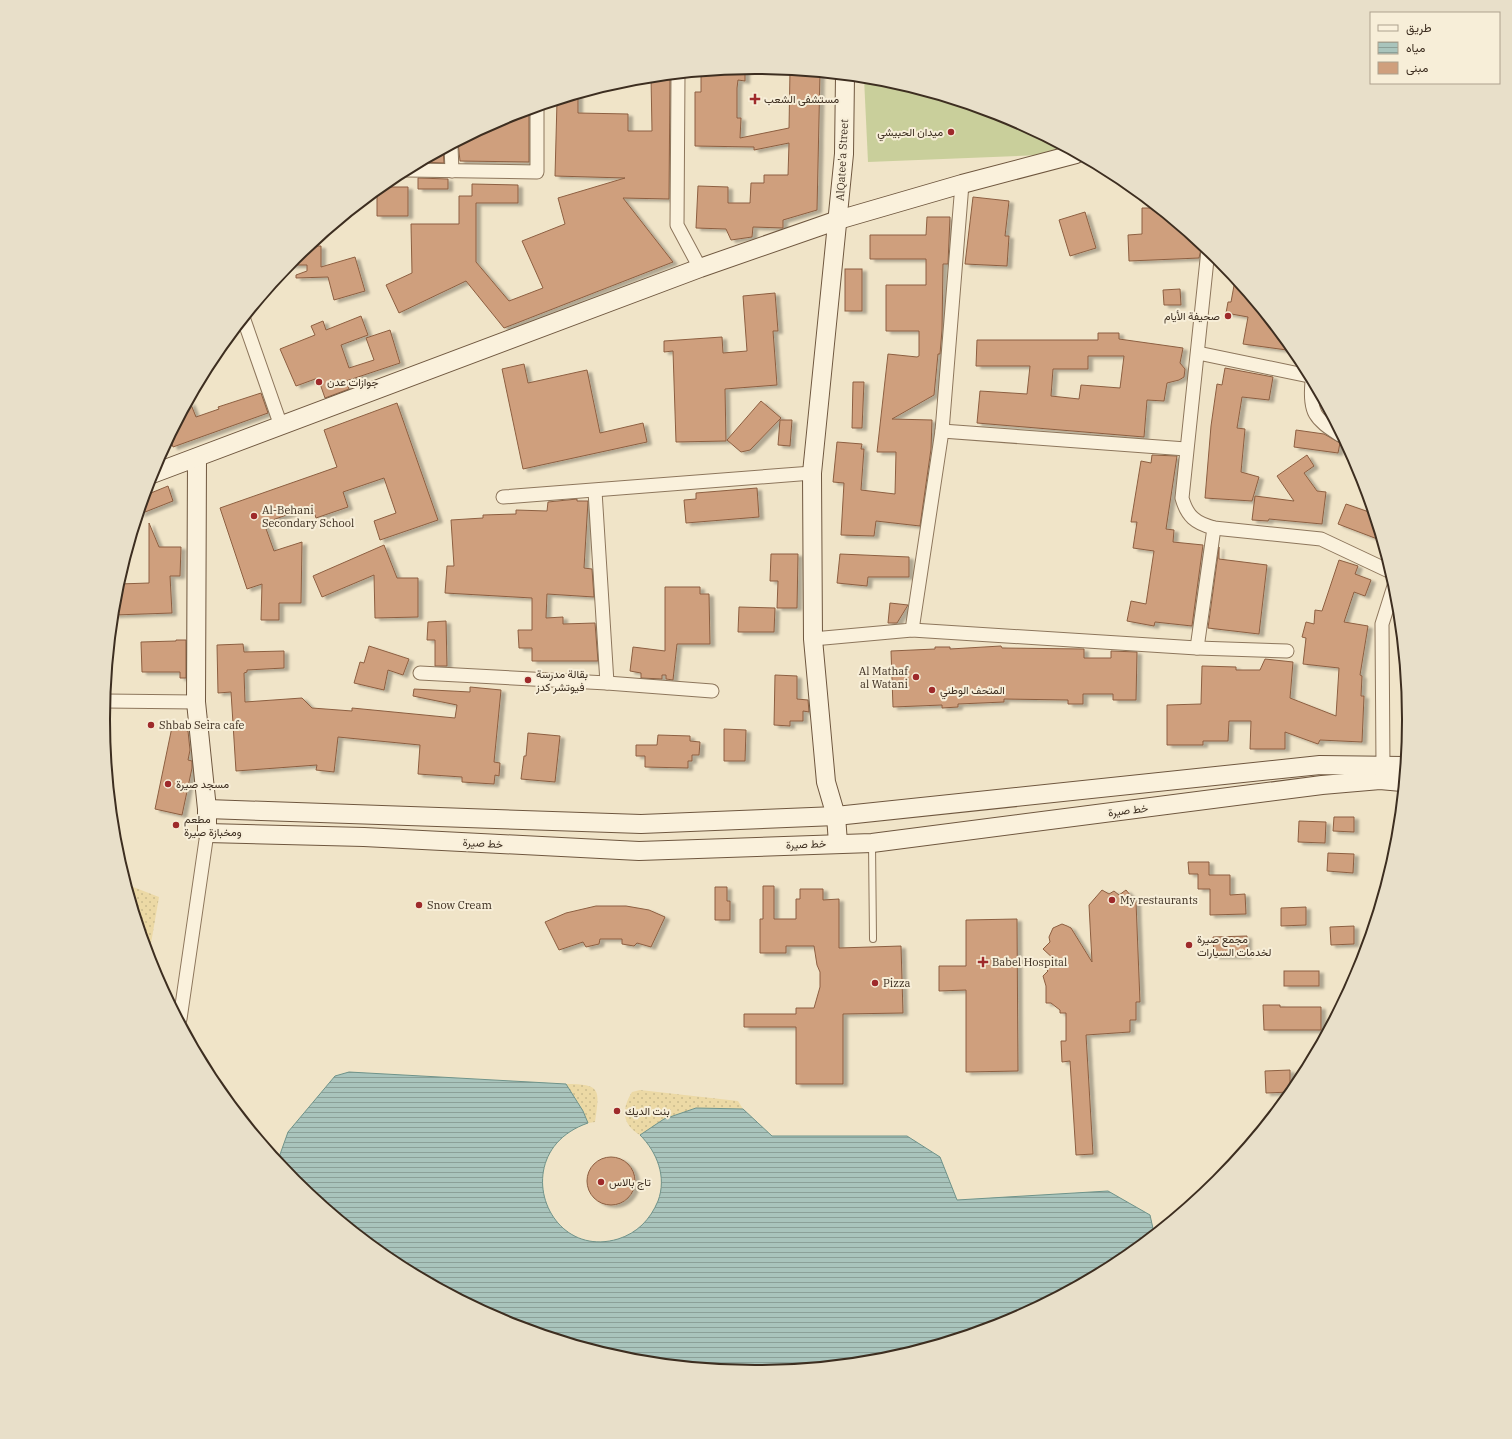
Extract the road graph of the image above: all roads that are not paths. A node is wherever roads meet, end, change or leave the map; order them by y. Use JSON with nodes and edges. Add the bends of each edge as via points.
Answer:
{"nodes":[{"id":1,"x":678,"y":79,"type":"edge"},
{"id":2,"x":845,"y":81,"type":"edge"},
{"id":3,"x":537,"y":112,"type":"edge"},
{"id":4,"x":451,"y":151,"type":"edge"},
{"id":5,"x":1070,"y":156,"type":"edge"},
{"id":6,"x":417,"y":170,"type":"edge"},
{"id":7,"x":452,"y":171,"type":"junction"},
{"id":8,"x":962,"y":184,"type":"junction"},
{"id":9,"x":838,"y":220,"type":"junction"},
{"id":10,"x":1207,"y":258,"type":"edge"},
{"id":11,"x":700,"y":268,"type":"junction"},
{"id":12,"x":246,"y":325,"type":"edge"},
{"id":13,"x":1198,"y":353,"type":"junction"},
{"id":14,"x":1301,"y":374,"type":"edge"},
{"id":15,"x":1311,"y":390,"type":"edge"},
{"id":16,"x":281,"y":426,"type":"junction"},
{"id":17,"x":942,"y":431,"type":"junction"},
{"id":18,"x":1333,"y":431,"type":"edge"},
{"id":19,"x":1186,"y":449,"type":"junction"},
{"id":20,"x":198,"y":458,"type":"junction"},
{"id":21,"x":160,"y":471,"type":"edge"},
{"id":22,"x":812,"y":473,"type":"junction"},
{"id":23,"x":595,"y":491,"type":"junction"},
{"id":24,"x":503,"y":497,"type":"dead end"},
{"id":25,"x":1214,"y":528,"type":"junction"},
{"id":26,"x":1383,"y":568,"type":"edge"},
{"id":27,"x":1390,"y":599,"type":"edge"},
{"id":28,"x":912,"y":630,"type":"junction"},
{"id":29,"x":813,"y":639,"type":"junction"},
{"id":30,"x":1198,"y":648,"type":"junction"},
{"id":31,"x":1287,"y":651,"type":"dead end"},
{"id":32,"x":420,"y":673,"type":"dead end"},
{"id":33,"x":607,"y":683,"type":"junction"},
{"id":34,"x":712,"y":691,"type":"dead end"},
{"id":35,"x":111,"y":701,"type":"edge"},
{"id":36,"x":196,"y":702,"type":"junction"},
{"id":37,"x":1400,"y":767,"type":"edge"},
{"id":38,"x":1382,"y":772,"type":"junction"},
{"id":39,"x":1398,"y":780,"type":"edge"},
{"id":40,"x":207,"y":809,"type":"junction"},
{"id":41,"x":836,"y":816,"type":"junction"},
{"id":42,"x":207,"y":833,"type":"junction"},
{"id":43,"x":872,"y":842,"type":"junction"},
{"id":44,"x":838,"y":843,"type":"junction"},
{"id":45,"x":873,"y":938,"type":"dead end"},
{"id":46,"x":181,"y":1012,"type":"edge"}],
"edges":[{"from":1,"to":11,"type":"street","via":[[677,225]]},
{"from":2,"to":9,"type":"street","name":"AlQatee'a Street","via":[[844,154]]},
{"from":3,"to":7,"type":"street","via":[[537,172]]},
{"from":4,"to":7,"type":"street"},
{"from":5,"to":8,"type":"street"},
{"from":6,"to":7,"type":"street"},
{"from":8,"to":9,"type":"street"},
{"from":8,"to":17,"type":"street"},
{"from":9,"to":11,"type":"street"},
{"from":9,"to":22,"type":"street","name":"AlQatee'a Street"},
{"from":10,"to":13,"type":"street"},
{"from":11,"to":16,"type":"street"},
{"from":12,"to":16,"type":"street"},
{"from":13,"to":14,"type":"street"},
{"from":13,"to":19,"type":"street"},
{"from":15,"to":18,"type":"street","via":[[1315,416]]},
{"from":16,"to":20,"type":"street"},
{"from":17,"to":19,"type":"street"},
{"from":17,"to":28,"type":"street"},
{"from":19,"to":25,"type":"street","via":[[1182,498],[1186,511],[1202,525]]},
{"from":20,"to":21,"type":"street"},
{"from":20,"to":36,"type":"street"},
{"from":22,"to":23,"type":"street"},
{"from":22,"to":29,"type":"street","name":"AlQatee'a Street"},
{"from":23,"to":24,"type":"street"},
{"from":23,"to":33,"type":"street"},
{"from":25,"to":26,"type":"street","via":[[1321,538]]},
{"from":25,"to":30,"type":"street"},
{"from":27,"to":38,"type":"street","via":[[1382,624]]},
{"from":28,"to":29,"type":"street"},
{"from":28,"to":30,"type":"street"},
{"from":29,"to":41,"type":"street","name":"AlQatee'a Street","via":[[826,782]]},
{"from":30,"to":31,"type":"street"},
{"from":32,"to":33,"type":"street"},
{"from":33,"to":34,"type":"street"},
{"from":35,"to":36,"type":"street"},
{"from":36,"to":40,"type":"street"},
{"from":37,"to":38,"type":"street","name":"خط صيرة"},
{"from":38,"to":39,"type":"street","name":"خط صيرة"},
{"from":38,"to":41,"type":"street","name":"خط صيرة","via":[[1320,765]]},
{"from":38,"to":43,"type":"street","name":"خط صيرة","via":[[1322,785]]},
{"from":40,"to":41,"type":"street","name":"خط صيرة","via":[[641,824]]},
{"from":40,"to":42,"type":"street"},
{"from":41,"to":44,"type":"street","name":"AlQatee'a Street"},
{"from":42,"to":44,"type":"street","name":"خط صيرة","via":[[364,837],[639,851]]},
{"from":42,"to":46,"type":"street"},
{"from":43,"to":44,"type":"street","name":"خط صيرة"},
{"from":43,"to":45,"type":"lane"}]}
